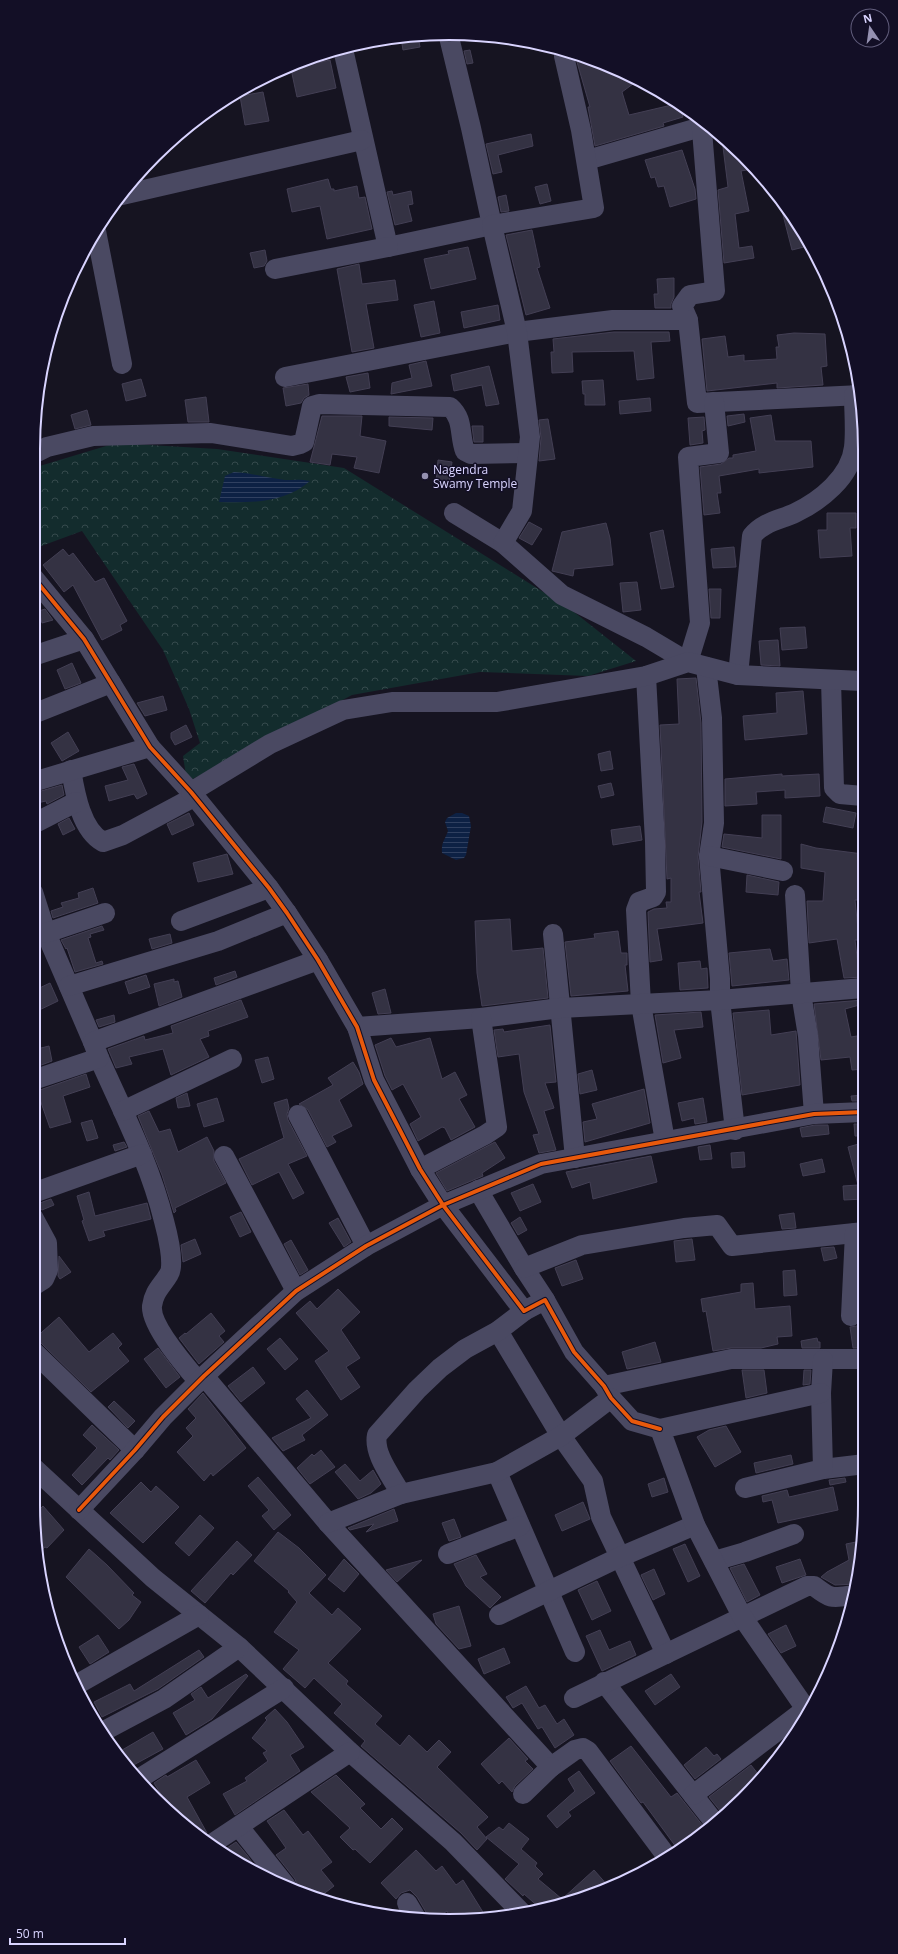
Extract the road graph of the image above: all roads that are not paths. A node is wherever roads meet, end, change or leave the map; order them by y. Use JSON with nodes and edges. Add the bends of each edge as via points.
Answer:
{"nodes":[{"id":1,"x":450,"y":40,"type":"edge"},
{"id":2,"x":344,"y":54,"type":"edge"},
{"id":3,"x":564,"y":56,"type":"dead end"},
{"id":4,"x":698,"y":125,"type":"edge"},
{"id":5,"x":704,"y":130,"type":"edge"},
{"id":6,"x":362,"y":140,"type":"junction"},
{"id":7,"x":587,"y":160,"type":"junction"},
{"id":8,"x":130,"y":193,"type":"edge"},
{"id":9,"x":492,"y":225,"type":"junction"},
{"id":10,"x":98,"y":240,"type":"edge"},
{"id":11,"x":388,"y":246,"type":"junction"},
{"id":12,"x":275,"y":269,"type":"dead end"},
{"id":13,"x":688,"y":320,"type":"junction"},
{"id":14,"x":517,"y":332,"type":"junction"},
{"id":15,"x":122,"y":364,"type":"dead end"},
{"id":16,"x":285,"y":377,"type":"dead end"},
{"id":17,"x":855,"y":395,"type":"edge"},
{"id":18,"x":714,"y":402,"type":"junction"},
{"id":19,"x":856,"y":415,"type":"edge"},
{"id":20,"x":40,"y":450,"type":"edge"},
{"id":21,"x":528,"y":453,"type":"junction"},
{"id":22,"x":454,"y":513,"type":"dead end"},
{"id":23,"x":503,"y":543,"type":"junction"},
{"id":24,"x":40,"y":586,"type":"edge"},
{"id":25,"x":84,"y":639,"type":"junction"},
{"id":26,"x":40,"y":654,"type":"edge"},
{"id":27,"x":697,"y":664,"type":"junction"},
{"id":28,"x":646,"y":676,"type":"junction"},
{"id":29,"x":738,"y":676,"type":"junction"},
{"id":30,"x":832,"y":680,"type":"junction"},
{"id":31,"x":858,"y":681,"type":"edge"},
{"id":32,"x":111,"y":683,"type":"junction"},
{"id":33,"x":40,"y":711,"type":"edge"},
{"id":34,"x":150,"y":747,"type":"junction"},
{"id":35,"x":71,"y":770,"type":"junction"},
{"id":36,"x":40,"y":780,"type":"edge"},
{"id":37,"x":192,"y":794,"type":"junction"},
{"id":38,"x":858,"y":796,"type":"edge"},
{"id":39,"x":76,"y":802,"type":"junction"},
{"id":40,"x":40,"y":820,"type":"edge"},
{"id":41,"x":710,"y":856,"type":"junction"},
{"id":42,"x":784,"y":871,"type":"dead end"},
{"id":43,"x":269,"y":888,"type":"junction"},
{"id":44,"x":795,"y":895,"type":"dead end"},
{"id":45,"x":105,"y":913,"type":"dead end"},
{"id":46,"x":288,"y":913,"type":"junction"},
{"id":47,"x":40,"y":914,"type":"edge"},
{"id":48,"x":181,"y":921,"type":"dead end"},
{"id":49,"x":46,"y":933,"type":"junction"},
{"id":50,"x":553,"y":934,"type":"dead end"},
{"id":51,"x":318,"y":960,"type":"junction"},
{"id":52,"x":69,"y":986,"type":"junction"},
{"id":53,"x":858,"y":988,"type":"edge"},
{"id":54,"x":801,"y":994,"type":"junction"},
{"id":55,"x":720,"y":1000,"type":"junction"},
{"id":56,"x":641,"y":1004,"type":"junction"},
{"id":57,"x":560,"y":1008,"type":"junction"},
{"id":58,"x":481,"y":1018,"type":"junction"},
{"id":59,"x":357,"y":1027,"type":"junction"},
{"id":60,"x":96,"y":1050,"type":"junction"},
{"id":61,"x":232,"y":1059,"type":"dead end"},
{"id":62,"x":40,"y":1077,"type":"edge"},
{"id":63,"x":122,"y":1111,"type":"junction"},
{"id":64,"x":858,"y":1112,"type":"edge"},
{"id":65,"x":814,"y":1114,"type":"junction"},
{"id":66,"x":298,"y":1115,"type":"dead end"},
{"id":67,"x":735,"y":1130,"type":"junction"},
{"id":68,"x":666,"y":1142,"type":"junction"},
{"id":69,"x":142,"y":1154,"type":"junction"},
{"id":70,"x":224,"y":1156,"type":"dead end"},
{"id":71,"x":575,"y":1158,"type":"junction"},
{"id":72,"x":420,"y":1169,"type":"junction"},
{"id":73,"x":40,"y":1190,"type":"edge"},
{"id":74,"x":478,"y":1190,"type":"junction"},
{"id":75,"x":443,"y":1205,"type":"junction"},
{"id":76,"x":40,"y":1230,"type":"edge"},
{"id":77,"x":858,"y":1232,"type":"edge"},
{"id":78,"x":366,"y":1246,"type":"junction"},
{"id":79,"x":858,"y":1251,"type":"edge"},
{"id":80,"x":524,"y":1268,"type":"junction"},
{"id":81,"x":40,"y":1282,"type":"edge"},
{"id":82,"x":296,"y":1291,"type":"junction"},
{"id":83,"x":545,"y":1300,"type":"junction"},
{"id":84,"x":524,"y":1311,"type":"junction"},
{"id":85,"x":851,"y":1316,"type":"dead end"},
{"id":86,"x":498,"y":1331,"type":"junction"},
{"id":87,"x":40,"y":1358,"type":"edge"},
{"id":88,"x":858,"y":1359,"type":"edge"},
{"id":89,"x":823,"y":1360,"type":"junction"},
{"id":90,"x":201,"y":1379,"type":"junction"},
{"id":91,"x":607,"y":1392,"type":"junction"},
{"id":92,"x":821,"y":1393,"type":"junction"},
{"id":93,"x":660,"y":1429,"type":"junction"},
{"id":94,"x":561,"y":1436,"type":"junction"},
{"id":95,"x":135,"y":1450,"type":"junction"},
{"id":96,"x":858,"y":1465,"type":"edge"},
{"id":97,"x":823,"y":1469,"type":"junction"},
{"id":98,"x":497,"y":1472,"type":"junction"},
{"id":99,"x":40,"y":1480,"type":"edge"},
{"id":100,"x":745,"y":1488,"type":"dead end"},
{"id":101,"x":400,"y":1494,"type":"junction"},
{"id":102,"x":79,"y":1510,"type":"junction"},
{"id":103,"x":328,"y":1523,"type":"junction"},
{"id":104,"x":695,"y":1525,"type":"junction"},
{"id":105,"x":520,"y":1526,"type":"junction"},
{"id":106,"x":794,"y":1534,"type":"dead end"},
{"id":107,"x":448,"y":1554,"type":"dead end"},
{"id":108,"x":620,"y":1557,"type":"junction"},
{"id":109,"x":714,"y":1561,"type":"junction"},
{"id":110,"x":548,"y":1591,"type":"junction"},
{"id":111,"x":847,"y":1596,"type":"edge"},
{"id":112,"x":199,"y":1615,"type":"junction"},
{"id":113,"x":499,"y":1615,"type":"dead end"},
{"id":114,"x":743,"y":1618,"type":"junction"},
{"id":115,"x":239,"y":1647,"type":"junction"},
{"id":116,"x":575,"y":1652,"type":"dead end"},
{"id":117,"x":666,"y":1654,"type":"junction"},
{"id":118,"x":80,"y":1682,"type":"edge"},
{"id":119,"x":604,"y":1682,"type":"junction"},
{"id":120,"x":284,"y":1688,"type":"junction"},
{"id":121,"x":574,"y":1698,"type":"dead end"},
{"id":122,"x":804,"y":1707,"type":"edge"},
{"id":123,"x":798,"y":1717,"type":"edge"},
{"id":124,"x":107,"y":1729,"type":"edge"},
{"id":125,"x":350,"y":1752,"type":"junction"},
{"id":126,"x":551,"y":1767,"type":"junction"},
{"id":127,"x":143,"y":1777,"type":"edge"},
{"id":128,"x":523,"y":1794,"type":"dead end"},
{"id":129,"x":693,"y":1795,"type":"junction"},
{"id":130,"x":712,"y":1819,"type":"edge"},
{"id":131,"x":240,"y":1827,"type":"junction"},
{"id":132,"x":217,"y":1841,"type":"edge"},
{"id":133,"x":664,"y":1853,"type":"edge"},
{"id":134,"x":279,"y":1877,"type":"edge"},
{"id":135,"x":515,"y":1909,"type":"edge"}],
"edges":[{"from":1,"to":9,"type":"street"},
{"from":2,"to":6,"type":"street"},
{"from":3,"to":7,"type":"street"},
{"from":4,"to":7,"type":"street"},
{"from":5,"to":13,"type":"street","via":[[715,291],[690,295],[682,306]]},
{"from":6,"to":8,"type":"street"},
{"from":6,"to":11,"type":"street"},
{"from":7,"to":9,"type":"street","via":[[594,208]]},
{"from":9,"to":11,"type":"street"},
{"from":9,"to":14,"type":"street"},
{"from":10,"to":15,"type":"street"},
{"from":11,"to":12,"type":"street"},
{"from":13,"to":14,"type":"street","via":[[613,320]]},
{"from":13,"to":18,"type":"street","via":[[697,403]]},
{"from":14,"to":16,"type":"street"},
{"from":14,"to":21,"type":"street","via":[[530,437]]},
{"from":17,"to":18,"type":"street"},
{"from":18,"to":27,"type":"street","via":[[719,453],[688,457],[700,623]]},
{"from":19,"to":29,"type":"street","via":[[854,448],[846,472],[817,501],[794,514],[768,523],[752,536]]},
{"from":20,"to":21,"type":"street","via":[[93,436],[211,433],[292,446],[304,442],[310,411],[312,406],[319,404],[450,407],[457,413],[460,421],[465,452]]},
{"from":21,"to":23,"type":"street","via":[[522,511]]},
{"from":22,"to":23,"type":"street"},
{"from":23,"to":27,"type":"street","via":[[562,595]]},
{"from":24,"to":25,"type":"street"},
{"from":25,"to":26,"type":"street"},
{"from":25,"to":32,"type":"street"},
{"from":27,"to":28,"type":"street"},
{"from":27,"to":29,"type":"street"},
{"from":27,"to":41,"type":"street","via":[[712,718],[714,823]]},
{"from":28,"to":37,"type":"street","via":[[497,702],[392,702],[343,710],[270,744]]},
{"from":28,"to":56,"type":"street","via":[[656,892],[653,897],[637,904]]},
{"from":29,"to":30,"type":"street"},
{"from":30,"to":31,"type":"street"},
{"from":30,"to":38,"type":"street","via":[[834,788],[840,794]]},
{"from":32,"to":33,"type":"street"},
{"from":32,"to":34,"type":"street"},
{"from":34,"to":35,"type":"street"},
{"from":34,"to":37,"type":"street"},
{"from":35,"to":36,"type":"street"},
{"from":35,"to":39,"type":"street"},
{"from":37,"to":39,"type":"street","via":[[123,836],[103,842],[94,837]]},
{"from":37,"to":43,"type":"street"},
{"from":39,"to":40,"type":"street"},
{"from":41,"to":42,"type":"street"},
{"from":41,"to":55,"type":"street"},
{"from":43,"to":46,"type":"street"},
{"from":43,"to":48,"type":"street"},
{"from":44,"to":54,"type":"street"},
{"from":45,"to":49,"type":"street"},
{"from":46,"to":51,"type":"street"},
{"from":46,"to":52,"type":"street","via":[[218,941]]},
{"from":47,"to":49,"type":"street"},
{"from":49,"to":52,"type":"street"},
{"from":50,"to":57,"type":"street"},
{"from":51,"to":59,"type":"street"},
{"from":51,"to":60,"type":"street"},
{"from":52,"to":60,"type":"street"},
{"from":53,"to":54,"type":"street"},
{"from":54,"to":55,"type":"street"},
{"from":54,"to":65,"type":"street","via":[[808,1036]]},
{"from":55,"to":56,"type":"street"},
{"from":55,"to":67,"type":"street"},
{"from":56,"to":57,"type":"street"},
{"from":56,"to":68,"type":"street"},
{"from":57,"to":58,"type":"street"},
{"from":57,"to":71,"type":"street"},
{"from":58,"to":59,"type":"street"},
{"from":58,"to":72,"type":"street","via":[[497,1126],[485,1135]]},
{"from":59,"to":72,"type":"street","via":[[374,1080]]},
{"from":60,"to":62,"type":"street"},
{"from":60,"to":63,"type":"street"},
{"from":61,"to":63,"type":"street"},
{"from":63,"to":69,"type":"street"},
{"from":64,"to":65,"type":"street"},
{"from":65,"to":67,"type":"street"},
{"from":66,"to":78,"type":"street"},
{"from":67,"to":68,"type":"street"},
{"from":68,"to":71,"type":"street"},
{"from":69,"to":73,"type":"street"},
{"from":69,"to":90,"type":"street","via":[[164,1221],[171,1259],[170,1273],[156,1291],[152,1307],[156,1320],[174,1352]]},
{"from":70,"to":82,"type":"street"},
{"from":71,"to":74,"type":"street","via":[[541,1164]]},
{"from":72,"to":75,"type":"street"},
{"from":74,"to":75,"type":"street"},
{"from":74,"to":80,"type":"street"},
{"from":75,"to":78,"type":"street"},
{"from":75,"to":84,"type":"street"},
{"from":76,"to":81,"type":"street","via":[[47,1243],[48,1270]]},
{"from":77,"to":80,"type":"street","via":[[732,1246],[717,1225],[684,1228],[582,1245]]},
{"from":78,"to":82,"type":"street"},
{"from":79,"to":85,"type":"street"},
{"from":80,"to":83,"type":"street"},
{"from":82,"to":90,"type":"street"},
{"from":83,"to":84,"type":"street"},
{"from":83,"to":91,"type":"street","via":[[574,1352]]},
{"from":84,"to":86,"type":"street"},
{"from":86,"to":94,"type":"street"},
{"from":86,"to":101,"type":"street","via":[[465,1349],[440,1368],[377,1435],[379,1453]]},
{"from":87,"to":95,"type":"street"},
{"from":88,"to":89,"type":"street"},
{"from":89,"to":91,"type":"street","via":[[731,1360]]},
{"from":89,"to":92,"type":"street"},
{"from":90,"to":95,"type":"street"},
{"from":90,"to":103,"type":"street"},
{"from":91,"to":93,"type":"street","via":[[632,1421]]},
{"from":91,"to":94,"type":"street"},
{"from":92,"to":93,"type":"street"},
{"from":92,"to":97,"type":"street"},
{"from":93,"to":104,"type":"street"},
{"from":94,"to":98,"type":"street"},
{"from":94,"to":108,"type":"street","via":[[593,1481],[601,1517]]},
{"from":95,"to":102,"type":"street"},
{"from":96,"to":97,"type":"street"},
{"from":97,"to":100,"type":"street"},
{"from":98,"to":101,"type":"street"},
{"from":98,"to":105,"type":"street"},
{"from":99,"to":102,"type":"street"},
{"from":101,"to":103,"type":"street"},
{"from":102,"to":112,"type":"street"},
{"from":103,"to":126,"type":"street"},
{"from":104,"to":108,"type":"street"},
{"from":104,"to":109,"type":"street"},
{"from":105,"to":107,"type":"street"},
{"from":105,"to":110,"type":"street"},
{"from":106,"to":109,"type":"street"},
{"from":108,"to":110,"type":"street"},
{"from":108,"to":117,"type":"street"},
{"from":109,"to":114,"type":"street"},
{"from":110,"to":113,"type":"street"},
{"from":110,"to":116,"type":"street"},
{"from":111,"to":114,"type":"street","via":[[834,1598],[825,1595],[814,1586],[807,1586]]},
{"from":112,"to":115,"type":"street"},
{"from":112,"to":118,"type":"street"},
{"from":114,"to":117,"type":"street"},
{"from":114,"to":122,"type":"street"},
{"from":115,"to":120,"type":"street"},
{"from":115,"to":124,"type":"street","via":[[164,1699]]},
{"from":117,"to":119,"type":"street"},
{"from":119,"to":121,"type":"street"},
{"from":119,"to":129,"type":"street"},
{"from":120,"to":125,"type":"street"},
{"from":120,"to":127,"type":"street"},
{"from":123,"to":129,"type":"street"},
{"from":125,"to":131,"type":"street"},
{"from":125,"to":135,"type":"street","via":[[453,1842]]},
{"from":126,"to":128,"type":"street"},
{"from":126,"to":133,"type":"street","via":[[575,1750],[583,1748],[588,1751]]},
{"from":129,"to":130,"type":"street"},
{"from":131,"to":132,"type":"street"},
{"from":131,"to":134,"type":"street"}]}
